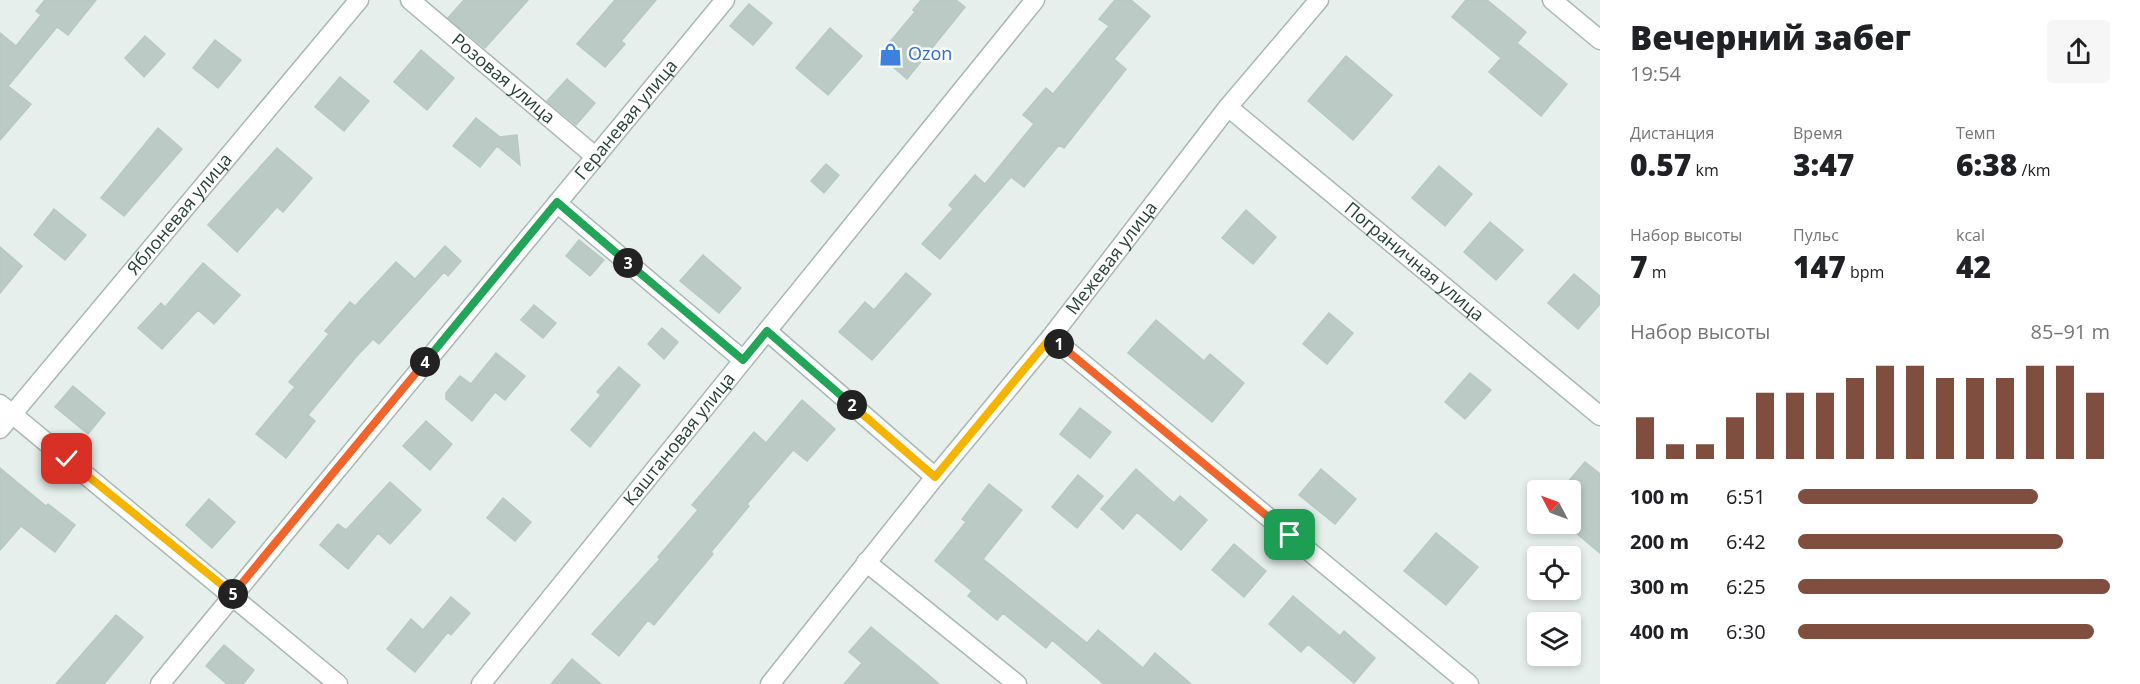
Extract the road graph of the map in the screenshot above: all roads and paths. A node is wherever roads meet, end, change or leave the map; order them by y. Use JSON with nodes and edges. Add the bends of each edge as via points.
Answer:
{"nodes":[{"id":1,"x":359,"y":0,"type":"edge"},
{"id":2,"x":410,"y":0,"type":"edge"},
{"id":3,"x":725,"y":0,"type":"edge"},
{"id":4,"x":1035,"y":0,"type":"edge"},
{"id":5,"x":1318,"y":0,"type":"edge"},
{"id":6,"x":1552,"y":0,"type":"edge"},
{"id":7,"x":1600,"y":40,"type":"edge"},
{"id":8,"x":1228,"y":107,"type":"junction"},
{"id":9,"x":596,"y":157,"type":"junction"},
{"id":10,"x":557,"y":202,"type":"junction"},
{"id":11,"x":767,"y":331,"type":"junction"},
{"id":12,"x":1051,"y":337,"type":"junction"},
{"id":13,"x":743,"y":360,"type":"junction"},
{"id":14,"x":6,"y":409,"type":"edge"},
{"id":15,"x":1600,"y":416,"type":"edge"},
{"id":16,"x":0,"y":429,"type":"edge"},
{"id":17,"x":935,"y":477,"type":"junction"},
{"id":18,"x":866,"y":562,"type":"junction"},
{"id":19,"x":232,"y":595,"type":"junction"},
{"id":20,"x":160,"y":684,"type":"edge"},
{"id":21,"x":338,"y":684,"type":"edge"},
{"id":22,"x":481,"y":684,"type":"edge"},
{"id":23,"x":770,"y":684,"type":"edge"},
{"id":24,"x":1017,"y":684,"type":"edge"},
{"id":25,"x":1469,"y":684,"type":"edge"}],
"edges":[{"from":1,"to":14,"type":"street","name":"Яблоневая улица"},
{"from":2,"to":9,"type":"street","name":"Розовая улица"},
{"from":3,"to":9,"type":"street","name":"Гераневая улица"},
{"from":4,"to":11,"type":"street","name":"Каштановая улица"},
{"from":5,"to":8,"type":"street","name":"Межевая улица"},
{"from":6,"to":7,"type":"street"},
{"from":8,"to":12,"type":"street","name":"Межевая улица"},
{"from":8,"to":15,"type":"street","name":"Пограничная улица"},
{"from":9,"to":10,"type":"street","name":"Гераневая улица"},
{"from":10,"to":13,"type":"street"},
{"from":10,"to":19,"type":"street","name":"Гераневая улица"},
{"from":11,"to":13,"type":"street","name":"Каштановая улица"},
{"from":11,"to":17,"type":"street"},
{"from":12,"to":17,"type":"street","name":"Межевая улица"},
{"from":12,"to":25,"type":"street"},
{"from":13,"to":22,"type":"street","name":"Каштановая улица"},
{"from":14,"to":16,"type":"street","name":"Яблоневая улица"},
{"from":14,"to":19,"type":"street"},
{"from":17,"to":18,"type":"street","name":"Межевая улица"},
{"from":18,"to":23,"type":"street","name":"Межевая улица"},
{"from":18,"to":24,"type":"street"},
{"from":19,"to":20,"type":"street","name":"Гераневая улица"},
{"from":19,"to":21,"type":"street"}]}
